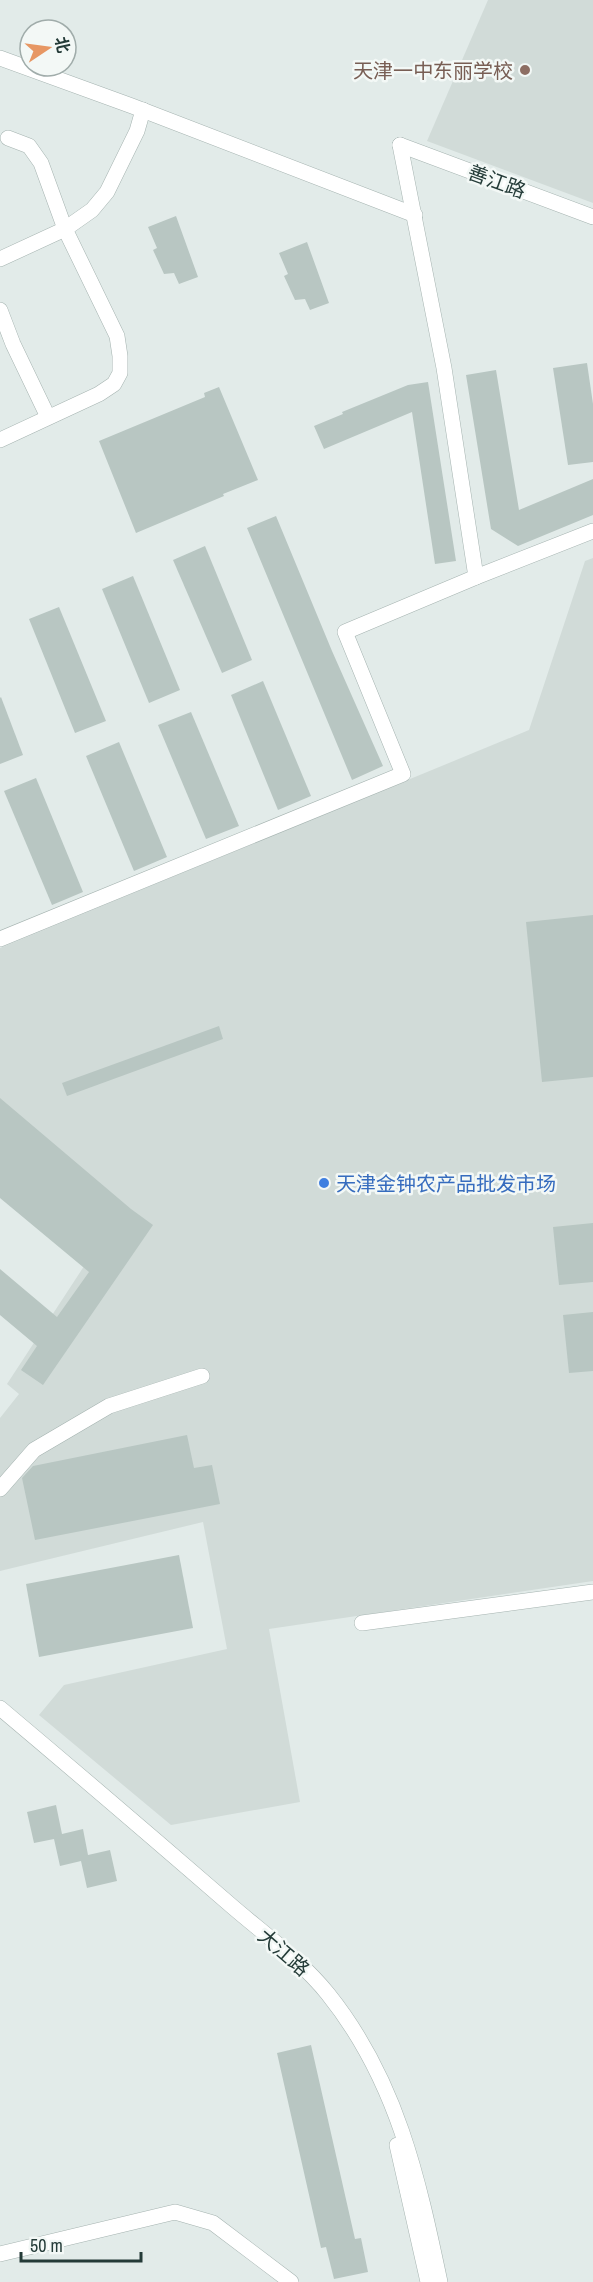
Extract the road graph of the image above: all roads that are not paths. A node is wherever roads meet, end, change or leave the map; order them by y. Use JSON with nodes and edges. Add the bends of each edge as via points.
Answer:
{"nodes":[{"id":1,"x":0,"y":58,"type":"edge"},
{"id":2,"x":143,"y":110,"type":"junction"},
{"id":3,"x":8,"y":138,"type":"dead end"},
{"id":4,"x":415,"y":215,"type":"junction"},
{"id":5,"x":593,"y":217,"type":"edge"},
{"id":6,"x":65,"y":229,"type":"junction"},
{"id":7,"x":0,"y":259,"type":"edge"},
{"id":8,"x":0,"y":310,"type":"edge"},
{"id":9,"x":48,"y":417,"type":"junction"},
{"id":10,"x":0,"y":440,"type":"edge"},
{"id":11,"x":593,"y":531,"type":"edge"},
{"id":12,"x":476,"y":577,"type":"junction"},
{"id":13,"x":0,"y":939,"type":"edge"},
{"id":14,"x":202,"y":1376,"type":"dead end"},
{"id":15,"x":0,"y":1489,"type":"edge"},
{"id":16,"x":593,"y":1592,"type":"edge"},
{"id":17,"x":362,"y":1623,"type":"dead end"},
{"id":18,"x":0,"y":1708,"type":"edge"},
{"id":19,"x":0,"y":1721,"type":"edge"},
{"id":20,"x":0,"y":2254,"type":"edge"},
{"id":21,"x":291,"y":2282,"type":"edge"},
{"id":22,"x":428,"y":2282,"type":"edge"},
{"id":23,"x":440,"y":2282,"type":"edge"}],
"edges":[{"from":1,"to":2,"type":"street"},
{"from":2,"to":4,"type":"street"},
{"from":2,"to":6,"type":"street","via":[[107,192],[92,210]]},
{"from":3,"to":6,"type":"street","via":[[29,146],[41,163]]},
{"from":4,"to":5,"type":"street","name":"善江路","via":[[400,145]]},
{"from":4,"to":12,"type":"street","via":[[444,368]]},
{"from":6,"to":7,"type":"street"},
{"from":6,"to":9,"type":"street","via":[[117,336],[120,373],[114,384]]},
{"from":8,"to":9,"type":"street"},
{"from":9,"to":10,"type":"street"},
{"from":11,"to":12,"type":"street"},
{"from":12,"to":13,"type":"street","via":[[345,632],[403,774]]},
{"from":14,"to":15,"type":"street","via":[[109,1406],[34,1450]]},
{"from":16,"to":17,"type":"street"},
{"from":18,"to":23,"type":"street","name":"大江路","via":[[204,1881],[328,1994],[361,2043],[399,2121],[418,2181]]},
{"from":19,"to":22,"type":"street","name":"大江路","via":[[200,1887],[298,1973],[332,2010],[359,2056],[392,2129]]},
{"from":20,"to":21,"type":"street","via":[[175,2212],[213,2223]]}]}
